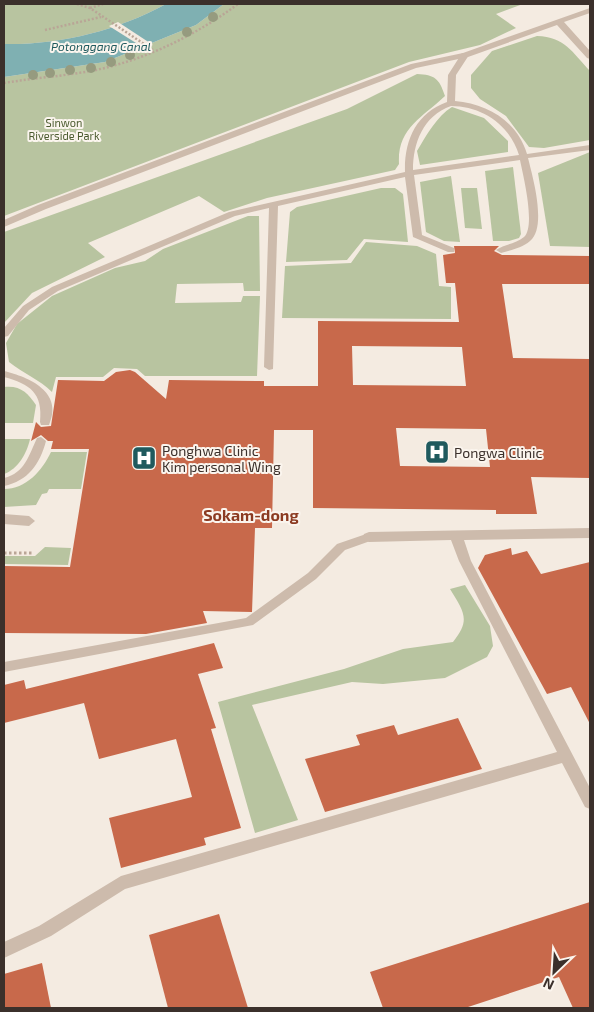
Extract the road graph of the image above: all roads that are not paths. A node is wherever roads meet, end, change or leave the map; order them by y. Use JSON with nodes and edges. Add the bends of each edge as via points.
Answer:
{"nodes":[{"id":1,"x":590,"y":10,"type":"edge"},
{"id":2,"x":559,"y":22,"type":"junction"},
{"id":3,"x":465,"y":55,"type":"junction"},
{"id":4,"x":590,"y":56,"type":"edge"},
{"id":5,"x":451,"y":103,"type":"junction"},
{"id":6,"x":590,"y":147,"type":"edge"},
{"id":7,"x":522,"y":156,"type":"junction"},
{"id":8,"x":410,"y":173,"type":"junction"},
{"id":9,"x":274,"y":203,"type":"junction"},
{"id":10,"x":4,"y":224,"type":"edge"},
{"id":11,"x":451,"y":250,"type":"dead end"},
{"id":12,"x":502,"y":250,"type":"dead end"},
{"id":13,"x":4,"y":334,"type":"edge"},
{"id":14,"x":269,"y":367,"type":"dead end"},
{"id":15,"x":4,"y":374,"type":"edge"},
{"id":16,"x":45,"y":422,"type":"dead end"},
{"id":17,"x":41,"y":441,"type":"dead end"},
{"id":18,"x":4,"y":482,"type":"edge"},
{"id":19,"x":4,"y":519,"type":"edge"},
{"id":20,"x":29,"y":522,"type":"dead end"},
{"id":21,"x":590,"y":533,"type":"edge"},
{"id":22,"x":455,"y":534,"type":"junction"},
{"id":23,"x":369,"y":537,"type":"joint"},
{"id":24,"x":4,"y":667,"type":"edge"},
{"id":25,"x":566,"y":756,"type":"junction"},
{"id":26,"x":590,"y":802,"type":"edge"},
{"id":27,"x":4,"y":950,"type":"edge"}],
"edges":[{"from":1,"to":2,"type":"street"},
{"from":2,"to":3,"type":"street"},
{"from":2,"to":4,"type":"street"},
{"from":3,"to":5,"type":"lane","via":[[452,75]]},
{"from":3,"to":10,"type":"street","via":[[414,66]]},
{"from":5,"to":7,"type":"lane","via":[[493,114],[516,137]]},
{"from":5,"to":8,"type":"lane","via":[[424,121],[410,144]]},
{"from":6,"to":7,"type":"lane"},
{"from":7,"to":8,"type":"lane"},
{"from":7,"to":12,"type":"lane","via":[[535,215],[532,235],[523,245]]},
{"from":8,"to":9,"type":"lane"},
{"from":8,"to":11,"type":"lane","via":[[412,217],[418,237]]},
{"from":9,"to":13,"type":"lane","via":[[232,214],[55,289],[26,308]]},
{"from":9,"to":14,"type":"lane"},
{"from":15,"to":16,"type":"lane","via":[[36,387],[45,398]]},
{"from":17,"to":18,"type":"lane","via":[[31,465],[14,480]]},
{"from":19,"to":20,"type":"street"},
{"from":21,"to":22,"type":"street"},
{"from":22,"to":23,"type":"street"},
{"from":22,"to":25,"type":"street","via":[[465,561]]},
{"from":23,"to":24,"type":"lane","via":[[341,547],[312,576],[249,622]]},
{"from":25,"to":26,"type":"street"},
{"from":25,"to":27,"type":"street","via":[[121,883],[45,930]]}]}
